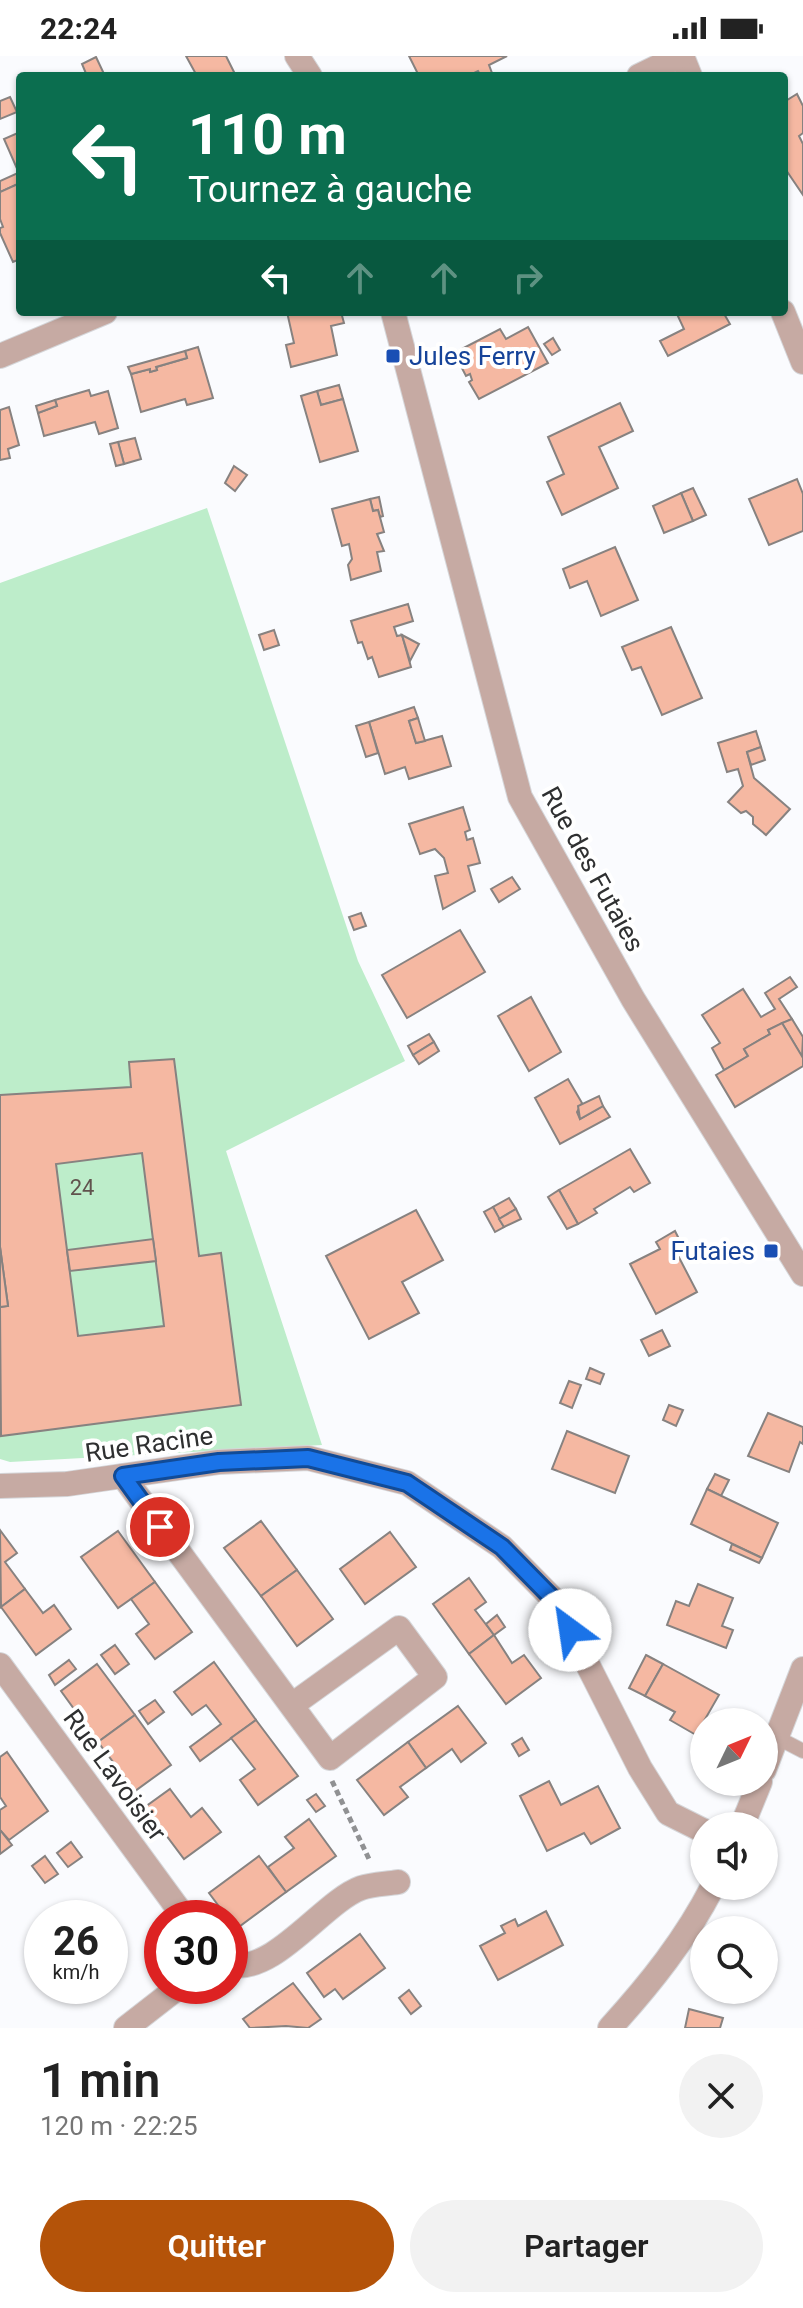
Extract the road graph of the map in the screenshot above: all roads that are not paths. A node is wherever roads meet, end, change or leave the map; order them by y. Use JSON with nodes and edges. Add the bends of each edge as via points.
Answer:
{"nodes":[{"id":1,"x":681,"y":56,"type":"edge"},
{"id":2,"x":647,"y":72,"type":"edge"},
{"id":3,"x":95,"y":316,"type":"edge"},
{"id":4,"x":394,"y":316,"type":"edge"},
{"id":5,"x":785,"y":316,"type":"edge"},
{"id":6,"x":0,"y":356,"type":"edge"},
{"id":7,"x":803,"y":362,"type":"edge"},
{"id":8,"x":803,"y":1274,"type":"edge"},
{"id":9,"x":123,"y":1476,"type":"junction"},
{"id":10,"x":0,"y":1486,"type":"edge"},
{"id":11,"x":0,"y":1665,"type":"edge"},
{"id":12,"x":803,"y":1669,"type":"edge"},
{"id":13,"x":292,"y":1705,"type":"junction"},
{"id":14,"x":778,"y":1732,"type":"edge"},
{"id":15,"x":778,"y":1738,"type":"edge"},
{"id":16,"x":803,"y":1751,"type":"edge"},
{"id":17,"x":690,"y":1824,"type":"edge"},
{"id":18,"x":390,"y":1883,"type":"road end"},
{"id":19,"x":172,"y":1900,"type":"edge"},
{"id":20,"x":706,"y":1900,"type":"edge"},
{"id":21,"x":248,"y":1964,"type":"edge"},
{"id":22,"x":157,"y":2004,"type":"edge"},
{"id":23,"x":126,"y":2028,"type":"edge"},
{"id":24,"x":610,"y":2028,"type":"edge"}],
"edges":[{"from":1,"to":2,"type":"street"},
{"from":3,"to":6,"type":"street"},
{"from":4,"to":8,"type":"street","name":"Rue des Futaies","via":[[520,797],[633,999]]},
{"from":5,"to":7,"type":"street"},
{"from":9,"to":10,"type":"street","name":"Rue Racine"},
{"from":9,"to":13,"type":"street"},
{"from":9,"to":17,"type":"street","name":"Rue Racine","via":[[219,1462],[308,1458],[407,1483],[502,1547],[556,1602],[640,1768],[668,1813]]},
{"from":11,"to":19,"type":"street","name":"Rue Lavoisier"},
{"from":12,"to":14,"type":"street"},
{"from":13,"to":13,"type":"street","via":[[330,1758],[435,1677],[399,1628]]},
{"from":15,"to":16,"type":"lane"},
{"from":18,"to":21,"type":"street","via":[[360,1889],[271,1956]]},
{"from":20,"to":24,"type":"street","via":[[655,1977]]},
{"from":22,"to":23,"type":"street"}]}
